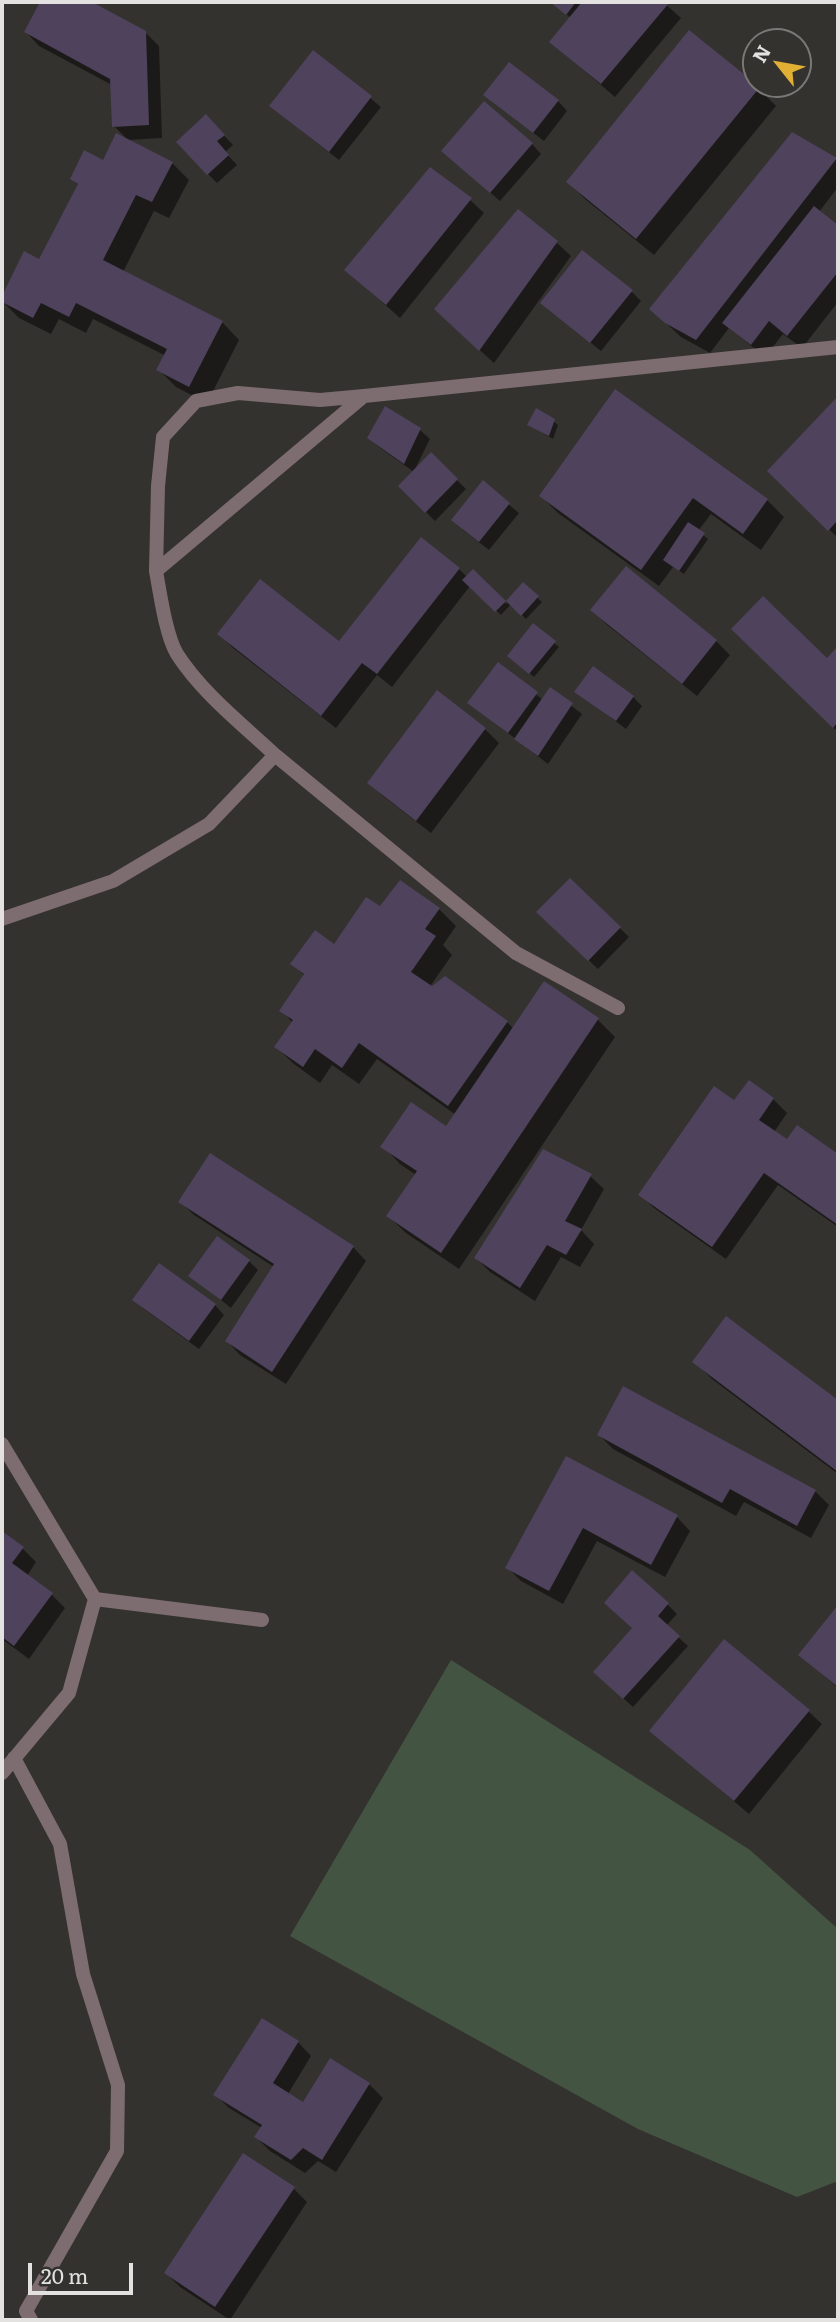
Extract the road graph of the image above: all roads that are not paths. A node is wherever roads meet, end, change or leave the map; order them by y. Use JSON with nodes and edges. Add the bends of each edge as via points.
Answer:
{"nodes":[{"id":1,"x":838,"y":347,"type":"edge"},
{"id":2,"x":364,"y":396,"type":"junction"},
{"id":3,"x":156,"y":571,"type":"junction"},
{"id":4,"x":275,"y":755,"type":"junction"},
{"id":5,"x":2,"y":919,"type":"edge"},
{"id":6,"x":618,"y":1008,"type":"dead end"},
{"id":7,"x":2,"y":1444,"type":"edge"},
{"id":8,"x":95,"y":1599,"type":"junction"},
{"id":9,"x":262,"y":1620,"type":"dead end"},
{"id":10,"x":14,"y":1758,"type":"junction"},
{"id":11,"x":2,"y":1773,"type":"edge"},
{"id":12,"x":31,"y":2320,"type":"edge"}],
"edges":[{"from":1,"to":2,"type":"street"},
{"from":2,"to":3,"type":"street"},
{"from":2,"to":3,"type":"street","via":[[320,400],[239,393],[196,401],[163,437]]},
{"from":3,"to":4,"type":"street","via":[[176,653],[209,694]]},
{"from":4,"to":5,"type":"street","via":[[209,824],[113,881]]},
{"from":4,"to":6,"type":"street","via":[[516,953]]},
{"from":7,"to":8,"type":"street"},
{"from":8,"to":9,"type":"street"},
{"from":8,"to":10,"type":"street","via":[[69,1693]]},
{"from":10,"to":11,"type":"street"},
{"from":10,"to":12,"type":"street","via":[[60,1844],[83,1974],[118,2085],[117,2151],[26,2311]]}]}
